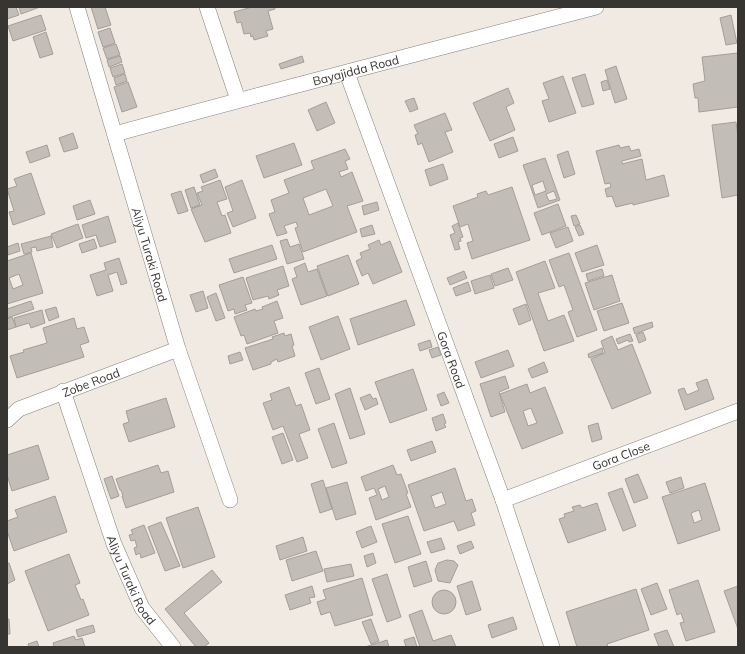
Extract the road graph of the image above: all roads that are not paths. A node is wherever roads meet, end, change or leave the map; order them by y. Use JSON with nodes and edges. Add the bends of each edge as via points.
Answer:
{"nodes":[{"id":1,"x":77,"y":7,"type":"edge"},
{"id":2,"x":207,"y":7,"type":"edge"},
{"id":3,"x":596,"y":7,"type":"edge"},
{"id":4,"x":347,"y":73,"type":"junction"},
{"id":5,"x":238,"y":100,"type":"junction"},
{"id":6,"x":115,"y":134,"type":"junction"},
{"id":7,"x":178,"y":349,"type":"junction"},
{"id":8,"x":63,"y":392,"type":"junction"},
{"id":9,"x":738,"y":411,"type":"edge"},
{"id":10,"x":7,"y":420,"type":"edge"},
{"id":11,"x":230,"y":500,"type":"dead end"},
{"id":12,"x":503,"y":500,"type":"junction"},
{"id":13,"x":173,"y":647,"type":"edge"},
{"id":14,"x":552,"y":647,"type":"edge"}],
"edges":[{"from":1,"to":6,"type":"street","name":"Aliyu Turaki Road"},
{"from":2,"to":5,"type":"street"},
{"from":3,"to":4,"type":"street","name":"Bayajidda Road"},
{"from":4,"to":5,"type":"street","name":"Bayajidda Road"},
{"from":4,"to":12,"type":"street","name":"Gora Road"},
{"from":5,"to":6,"type":"street","name":"Bayajidda Road"},
{"from":6,"to":7,"type":"street","name":"Aliyu Turaki Road"},
{"from":7,"to":8,"type":"street","name":"Zobe Road"},
{"from":7,"to":11,"type":"street","name":"Aliyu Turaki Road"},
{"from":8,"to":10,"type":"street","name":"Zobe Road","via":[[20,409]]},
{"from":8,"to":13,"type":"street","name":"Aliyu Turaki Road","via":[[114,544],[142,608]]},
{"from":9,"to":12,"type":"street","name":"Gora Close"},
{"from":12,"to":14,"type":"street","name":"Gora Road"}]}
